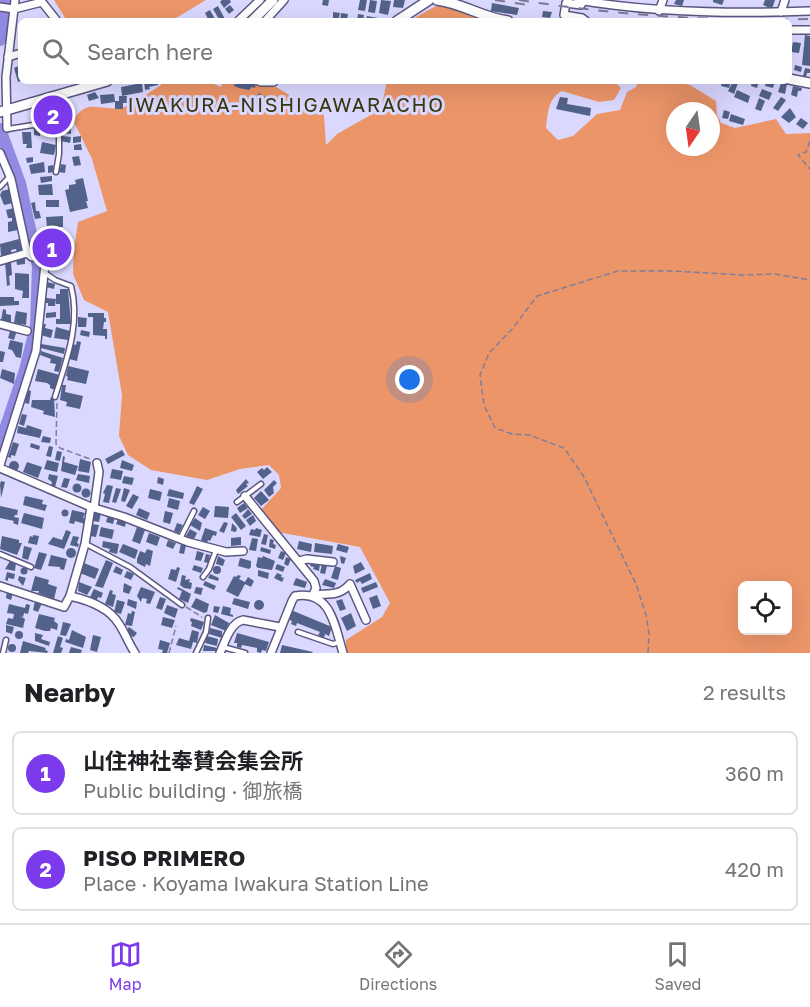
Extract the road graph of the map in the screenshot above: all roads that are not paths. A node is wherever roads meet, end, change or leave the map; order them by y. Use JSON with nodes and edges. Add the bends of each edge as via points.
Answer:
{"nodes":[{"id":1,"x":15,"y":0,"type":"edge"},
{"id":2,"x":260,"y":0,"type":"edge"},
{"id":3,"x":273,"y":0,"type":"edge"},
{"id":4,"x":284,"y":0,"type":"edge"},
{"id":5,"x":429,"y":0,"type":"edge"},
{"id":6,"x":437,"y":0,"type":"edge"},
{"id":7,"x":578,"y":0,"type":"edge"},
{"id":8,"x":663,"y":0,"type":"edge"},
{"id":9,"x":785,"y":0,"type":"edge"},
{"id":10,"x":582,"y":1,"type":"edge"},
{"id":11,"x":594,"y":1,"type":"edge"},
{"id":12,"x":0,"y":7,"type":"edge"},
{"id":13,"x":12,"y":9,"type":"junction"},
{"id":14,"x":659,"y":11,"type":"junction"},
{"id":15,"x":810,"y":11,"type":"edge"},
{"id":16,"x":781,"y":12,"type":"junction"},
{"id":17,"x":55,"y":18,"type":"edge"},
{"id":18,"x":241,"y":18,"type":"edge"},
{"id":19,"x":255,"y":18,"type":"edge"},
{"id":20,"x":268,"y":18,"type":"edge"},
{"id":21,"x":402,"y":18,"type":"edge"},
{"id":22,"x":496,"y":18,"type":"edge"},
{"id":23,"x":582,"y":18,"type":"edge"},
{"id":24,"x":792,"y":30,"type":"edge"},
{"id":25,"x":810,"y":30,"type":"edge"},
{"id":26,"x":18,"y":54,"type":"edge"},
{"id":27,"x":8,"y":57,"type":"junction"},
{"id":28,"x":792,"y":80,"type":"edge"},
{"id":29,"x":810,"y":83,"type":"edge"},
{"id":30,"x":83,"y":84,"type":"edge"},
{"id":31,"x":3,"y":111,"type":"edge"},
{"id":32,"x":7,"y":128,"type":"joint"},
{"id":33,"x":0,"y":153,"type":"edge"},
{"id":34,"x":56,"y":172,"type":"dead end"},
{"id":35,"x":10,"y":175,"type":"junction"},
{"id":36,"x":0,"y":187,"type":"edge"},
{"id":37,"x":29,"y":255,"type":"junction"},
{"id":38,"x":0,"y":261,"type":"edge"},
{"id":39,"x":45,"y":273,"type":"junction"},
{"id":40,"x":0,"y":324,"type":"edge"},
{"id":41,"x":27,"y":331,"type":"dead end"},
{"id":42,"x":55,"y":397,"type":"road end"},
{"id":43,"x":97,"y":463,"type":"road end"},
{"id":44,"x":0,"y":467,"type":"edge"},
{"id":45,"x":261,"y":484,"type":"dead end"},
{"id":46,"x":245,"y":496,"type":"junction"},
{"id":47,"x":237,"y":502,"type":"dead end"},
{"id":48,"x":93,"y":507,"type":"junction"},
{"id":49,"x":194,"y":511,"type":"dead end"},
{"id":50,"x":180,"y":540,"type":"junction"},
{"id":51,"x":85,"y":544,"type":"junction"},
{"id":52,"x":216,"y":550,"type":"junction"},
{"id":53,"x":243,"y":551,"type":"dead end"},
{"id":54,"x":0,"y":554,"type":"edge"},
{"id":55,"x":299,"y":561,"type":"junction"},
{"id":56,"x":333,"y":562,"type":"dead end"},
{"id":57,"x":31,"y":567,"type":"dead end"},
{"id":58,"x":203,"y":577,"type":"dead end"},
{"id":59,"x":0,"y":586,"type":"edge"},
{"id":60,"x":313,"y":595,"type":"junction"},
{"id":61,"x":70,"y":596,"type":"junction"},
{"id":62,"x":182,"y":605,"type":"road end"},
{"id":63,"x":208,"y":618,"type":"road end"},
{"id":64,"x":366,"y":620,"type":"dead end"},
{"id":65,"x":280,"y":627,"type":"junction"},
{"id":66,"x":298,"y":632,"type":"dead end"},
{"id":67,"x":6,"y":640,"type":"dead end"},
{"id":68,"x":340,"y":642,"type":"junction"},
{"id":69,"x":221,"y":650,"type":"edge"},
{"id":70,"x":3,"y":653,"type":"edge"},
{"id":71,"x":135,"y":653,"type":"edge"},
{"id":72,"x":196,"y":653,"type":"edge"},
{"id":73,"x":245,"y":653,"type":"edge"},
{"id":74,"x":272,"y":653,"type":"edge"},
{"id":75,"x":344,"y":653,"type":"edge"}],
"edges":[{"from":1,"to":13,"type":"street"},
{"from":2,"to":18,"type":"street"},
{"from":3,"to":19,"type":"main road"},
{"from":4,"to":20,"type":"street"},
{"from":5,"to":21,"type":"main road"},
{"from":6,"to":22,"type":"main road"},
{"from":7,"to":10,"type":"street"},
{"from":8,"to":14,"type":"street"},
{"from":9,"to":16,"type":"street"},
{"from":10,"to":11,"type":"street"},
{"from":10,"to":23,"type":"street","via":[[581,5],[566,3],[564,15]]},
{"from":11,"to":14,"type":"street"},
{"from":12,"to":13,"type":"street"},
{"from":13,"to":17,"type":"street","via":[[42,2]]},
{"from":13,"to":27,"type":"street"},
{"from":14,"to":16,"type":"street"},
{"from":15,"to":16,"type":"street"},
{"from":24,"to":25,"type":"street"},
{"from":26,"to":27,"type":"street"},
{"from":27,"to":31,"type":"street"},
{"from":28,"to":29,"type":"main road"},
{"from":30,"to":31,"type":"main road"},
{"from":31,"to":32,"type":"street"},
{"from":32,"to":34,"type":"lane","via":[[57,127]]},
{"from":33,"to":35,"type":"street"},
{"from":35,"to":36,"type":"lane"},
{"from":35,"to":37,"type":"street"},
{"from":37,"to":38,"type":"street"},
{"from":37,"to":39,"type":"street","via":[[42,257]]},
{"from":39,"to":42,"type":"lane","via":[[71,286],[73,294],[73,338]]},
{"from":39,"to":44,"type":"street","via":[[36,351]]},
{"from":40,"to":41,"type":"street"},
{"from":43,"to":48,"type":"street"},
{"from":44,"to":48,"type":"street"},
{"from":45,"to":46,"type":"lane"},
{"from":46,"to":47,"type":"lane"},
{"from":46,"to":55,"type":"street"},
{"from":48,"to":50,"type":"street"},
{"from":48,"to":51,"type":"street"},
{"from":49,"to":50,"type":"lane"},
{"from":50,"to":52,"type":"street"},
{"from":51,"to":61,"type":"street"},
{"from":51,"to":62,"type":"lane","via":[[130,567]]},
{"from":52,"to":53,"type":"street"},
{"from":52,"to":58,"type":"lane"},
{"from":54,"to":57,"type":"lane"},
{"from":55,"to":56,"type":"street"},
{"from":55,"to":60,"type":"street","via":[[314,581]]},
{"from":59,"to":61,"type":"street","via":[[64,608]]},
{"from":60,"to":64,"type":"street","via":[[335,595],[350,584]]},
{"from":60,"to":65,"type":"street","via":[[295,596]]},
{"from":60,"to":68,"type":"street","via":[[329,610]]},
{"from":61,"to":71,"type":"street","via":[[93,602],[111,614]]},
{"from":63,"to":72,"type":"lane"},
{"from":65,"to":69,"type":"street","via":[[238,621]]},
{"from":65,"to":74,"type":"street"},
{"from":66,"to":68,"type":"lane","via":[[333,644]]},
{"from":67,"to":70,"type":"lane"},
{"from":68,"to":75,"type":"street"},
{"from":69,"to":73,"type":"lane"}]}
